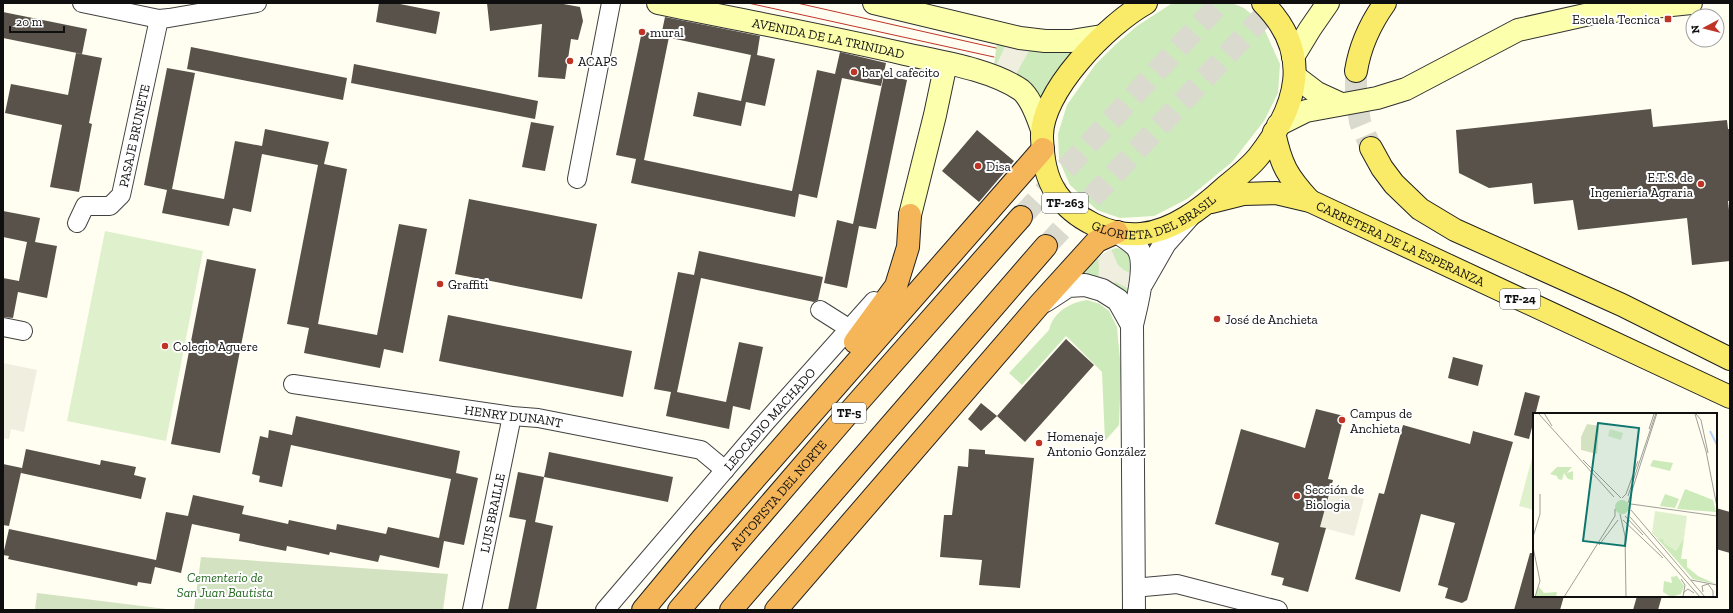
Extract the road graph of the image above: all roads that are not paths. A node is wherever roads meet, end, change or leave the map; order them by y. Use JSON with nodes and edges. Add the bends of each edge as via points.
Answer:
{"nodes":[{"id":1,"x":82,"y":3,"type":"edge"},
{"id":2,"x":257,"y":3,"type":"edge"},
{"id":3,"x":611,"y":3,"type":"edge"},
{"id":4,"x":658,"y":3,"type":"edge"},
{"id":5,"x":874,"y":3,"type":"edge"},
{"id":6,"x":1146,"y":3,"type":"edge"},
{"id":7,"x":1263,"y":3,"type":"edge"},
{"id":8,"x":1328,"y":3,"type":"edge"},
{"id":9,"x":1385,"y":3,"type":"edge"},
{"id":10,"x":1691,"y":3,"type":"edge"},
{"id":11,"x":117,"y":6,"type":"edge"},
{"id":12,"x":159,"y":18,"type":"junction"},
{"id":13,"x":1102,"y":36,"type":"junction"},
{"id":14,"x":946,"y":63,"type":"junction"},
{"id":15,"x":1295,"y":67,"type":"junction"},
{"id":16,"x":1356,"y":71,"type":"tunnel mouth"},
{"id":17,"x":1341,"y":104,"type":"junction"},
{"id":18,"x":1276,"y":129,"type":"junction"},
{"id":19,"x":1042,"y":139,"type":"junction"},
{"id":20,"x":1371,"y":148,"type":"tunnel mouth"},
{"id":21,"x":578,"y":179,"type":"dead end"},
{"id":22,"x":1310,"y":201,"type":"junction"},
{"id":23,"x":1199,"y":209,"type":"junction"},
{"id":24,"x":910,"y":215,"type":"junction"},
{"id":25,"x":1021,"y":217,"type":"tunnel mouth"},
{"id":26,"x":77,"y":223,"type":"dead end"},
{"id":27,"x":1117,"y":232,"type":"junction"},
{"id":28,"x":1046,"y":246,"type":"tunnel mouth"},
{"id":29,"x":1142,"y":283,"type":"junction"},
{"id":30,"x":1039,"y":305,"type":"junction"},
{"id":31,"x":820,"y":310,"type":"dead end"},
{"id":32,"x":1132,"y":324,"type":"junction"},
{"id":33,"x":3,"y":327,"type":"edge"},
{"id":34,"x":850,"y":328,"type":"junction"},
{"id":35,"x":23,"y":331,"type":"dead end"},
{"id":36,"x":1730,"y":359,"type":"edge"},
{"id":37,"x":293,"y":384,"type":"dead end"},
{"id":38,"x":1730,"y":397,"type":"edge"},
{"id":39,"x":512,"y":416,"type":"junction"},
{"id":40,"x":725,"y":470,"type":"junction"},
{"id":41,"x":702,"y":539,"type":"junction"},
{"id":42,"x":1133,"y":588,"type":"junction"},
{"id":43,"x":472,"y":610,"type":"edge"},
{"id":44,"x":605,"y":610,"type":"edge"},
{"id":45,"x":643,"y":610,"type":"edge"},
{"id":46,"x":679,"y":610,"type":"edge"},
{"id":47,"x":731,"y":610,"type":"edge"},
{"id":48,"x":776,"y":610,"type":"edge"},
{"id":49,"x":1134,"y":610,"type":"edge"},
{"id":50,"x":1278,"y":610,"type":"edge"}],
"edges":[{"from":1,"to":11,"type":"street"},
{"from":2,"to":12,"type":"street"},
{"from":3,"to":21,"type":"street"},
{"from":4,"to":14,"type":"main road","name":"AVENIDA DE LA TRINIDAD"},
{"from":5,"to":13,"type":"main road","via":[[1020,38],[1071,42]]},
{"from":6,"to":13,"type":"main road"},
{"from":7,"to":15,"type":"main road","name":"GLORIETA DEL BRASIL","number":"TF-263","via":[[1276,16],[1287,35]]},
{"from":8,"to":15,"type":"main road","via":[[1310,29]]},
{"from":9,"to":16,"type":"main road","via":[[1366,35],[1358,55]]},
{"from":10,"to":17,"type":"main road","via":[[1594,13],[1518,30],[1406,89],[1377,98]]},
{"from":11,"to":12,"type":"street"},
{"from":12,"to":26,"type":"street","name":"PASAJE BRUNETE","via":[[121,195],[110,206],[85,206]]},
{"from":13,"to":19,"type":"main road","via":[[1058,91]]},
{"from":14,"to":19,"type":"main road","name":"AVENIDA DE LA TRINIDAD","via":[[987,74],[1022,91],[1036,112]]},
{"from":14,"to":24,"type":"main road"},
{"from":15,"to":17,"type":"main road","via":[[1317,93]]},
{"from":15,"to":18,"type":"main road","name":"GLORIETA DEL BRASIL","number":"TF-263","via":[[1289,107]]},
{"from":17,"to":18,"type":"main road","via":[[1306,111]]},
{"from":18,"to":22,"type":"main road","name":"CARRETERA DE LA ESPERANZA","number":"TF-24","via":[[1279,156],[1291,181]]},
{"from":18,"to":23,"type":"main road","name":"GLORIETA DEL BRASIL","number":"TF-263","via":[[1258,158]]},
{"from":19,"to":27,"type":"main road","name":"GLORIETA DEL BRASIL","number":"TF-263","via":[[1048,176],[1056,194],[1084,219],[1102,229]]},
{"from":19,"to":41,"type":"highway"},
{"from":20,"to":36,"type":"main road","via":[[1394,184],[1420,209],[1455,230],[1622,305]]},
{"from":22,"to":23,"type":"main road","name":"CARRETERA DE LA ESPERANZA","number":"TF-24","via":[[1276,193],[1243,194]]},
{"from":22,"to":38,"type":"main road","name":"CARRETERA DE LA ESPERANZA","number":"TF-24"},
{"from":23,"to":27,"type":"main road","name":"GLORIETA DEL BRASIL","number":"TF-263","via":[[1156,231],[1141,234]]},
{"from":23,"to":29,"type":"street","via":[[1165,243]]},
{"from":24,"to":34,"type":"street","name":"LEOCADIO MACHADO","via":[[889,280]]},
{"from":24,"to":41,"type":"highway","via":[[908,247],[896,286]]},
{"from":25,"to":46,"type":"highway","name":"AUTOPISTA DEL NORTE","number":"TF-5"},
{"from":27,"to":29,"type":"street","via":[[1136,246],[1141,256]]},
{"from":27,"to":30,"type":"highway","via":[[1097,241]]},
{"from":28,"to":47,"type":"highway"},
{"from":29,"to":32,"type":"street"},
{"from":30,"to":32,"type":"street","via":[[1068,286],[1085,285],[1102,290],[1118,300]]},
{"from":30,"to":48,"type":"highway"},
{"from":31,"to":34,"type":"street"},
{"from":32,"to":42,"type":"street"},
{"from":33,"to":35,"type":"street"},
{"from":34,"to":40,"type":"street","name":"LEOCADIO MACHADO"},
{"from":37,"to":39,"type":"street","name":"HENRY DUNANT"},
{"from":39,"to":40,"type":"street","name":"HENRY DUNANT","via":[[538,418],[701,450]]},
{"from":39,"to":43,"type":"street","name":"LUIS BRAILLE"},
{"from":40,"to":44,"type":"street","name":"LEOCADIO MACHADO"},
{"from":41,"to":45,"type":"highway"},
{"from":42,"to":49,"type":"street"},
{"from":42,"to":50,"type":"street","via":[[1177,584]]}]}
